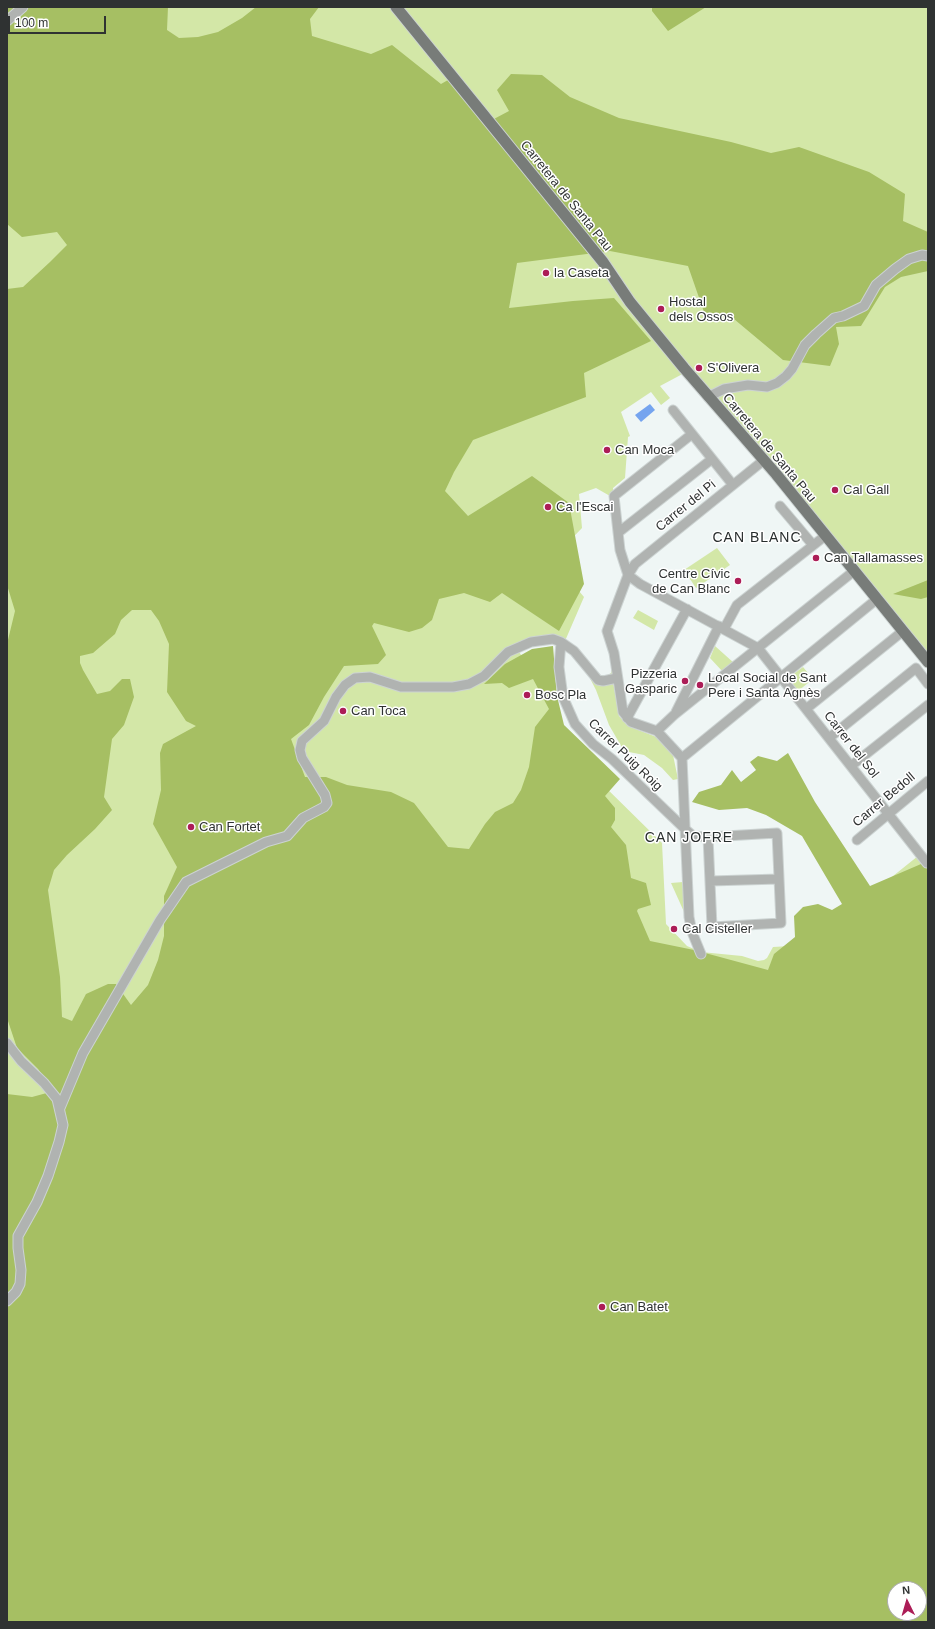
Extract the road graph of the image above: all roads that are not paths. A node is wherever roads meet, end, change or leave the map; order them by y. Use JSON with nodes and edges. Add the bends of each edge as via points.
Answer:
{"nodes":[{"id":1,"x":23,"y":7,"type":"edge"},
{"id":2,"x":396,"y":7,"type":"edge"},
{"id":3,"x":7,"y":21,"type":"edge"},
{"id":4,"x":928,"y":256,"type":"edge"},
{"id":5,"x":708,"y":397,"type":"junction"},
{"id":6,"x":673,"y":410,"type":"dead end"},
{"id":7,"x":692,"y":434,"type":"junction"},
{"id":8,"x":712,"y":459,"type":"junction"},
{"id":9,"x":764,"y":460,"type":"junction"},
{"id":10,"x":733,"y":485,"type":"junction"},
{"id":11,"x":780,"y":506,"type":"dead end"},
{"id":12,"x":619,"y":532,"type":"junction"},
{"id":13,"x":825,"y":536,"type":"junction"},
{"id":14,"x":813,"y":545,"type":"junction"},
{"id":15,"x":854,"y":571,"type":"junction"},
{"id":16,"x":628,"y":575,"type":"junction"},
{"id":17,"x":877,"y":599,"type":"junction"},
{"id":18,"x":687,"y":609,"type":"junction"},
{"id":19,"x":722,"y":628,"type":"junction"},
{"id":20,"x":903,"y":631,"type":"junction"},
{"id":21,"x":561,"y":642,"type":"junction"},
{"id":22,"x":758,"y":648,"type":"junction"},
{"id":23,"x":928,"y":662,"type":"edge"},
{"id":24,"x":781,"y":676,"type":"junction"},
{"id":25,"x":617,"y":678,"type":"junction"},
{"id":26,"x":928,"y":684,"type":"edge"},
{"id":27,"x":928,"y":705,"type":"edge"},
{"id":28,"x":806,"y":709,"type":"junction"},
{"id":29,"x":674,"y":715,"type":"junction"},
{"id":30,"x":626,"y":718,"type":"junction"},
{"id":31,"x":657,"y":731,"type":"junction"},
{"id":32,"x":829,"y":738,"type":"junction"},
{"id":33,"x":682,"y":758,"type":"junction"},
{"id":34,"x":851,"y":766,"type":"junction"},
{"id":35,"x":928,"y":781,"type":"edge"},
{"id":36,"x":889,"y":814,"type":"junction"},
{"id":37,"x":685,"y":830,"type":"junction"},
{"id":38,"x":708,"y":837,"type":"junction"},
{"id":39,"x":857,"y":840,"type":"dead end"},
{"id":40,"x":927,"y":863,"type":"edge"},
{"id":41,"x":779,"y":879,"type":"junction"},
{"id":42,"x":710,"y":881,"type":"junction"},
{"id":43,"x":701,"y":954,"type":"dead end"},
{"id":44,"x":7,"y":1043,"type":"edge"},
{"id":45,"x":60,"y":1108,"type":"junction"},
{"id":46,"x":7,"y":1301,"type":"edge"}],
"edges":[{"from":1,"to":3,"type":"street"},
{"from":2,"to":5,"type":"main road","name":"Carretera de Santa Pau","via":[[603,262],[630,302]]},
{"from":4,"to":5,"type":"street","via":[[909,259],[876,285],[864,306],[834,318],[805,345],[792,369],[777,383],[767,387],[748,385],[724,389]]},
{"from":5,"to":9,"type":"main road","name":"Carretera de Santa Pau"},
{"from":6,"to":7,"type":"street"},
{"from":7,"to":8,"type":"street"},
{"from":7,"to":12,"type":"street","via":[[614,496]]},
{"from":8,"to":10,"type":"street"},
{"from":8,"to":12,"type":"street"},
{"from":9,"to":10,"type":"street","name":"Carrer del Pi"},
{"from":9,"to":13,"type":"main road","name":"Carretera de Santa Pau"},
{"from":10,"to":16,"type":"street","name":"Carrer del Pi","via":[[635,564]]},
{"from":11,"to":14,"type":"street"},
{"from":12,"to":16,"type":"street","via":[[620,550]]},
{"from":13,"to":14,"type":"street"},
{"from":13,"to":15,"type":"main road","name":"Carretera de Santa Pau"},
{"from":14,"to":19,"type":"street","via":[[737,606]]},
{"from":15,"to":17,"type":"main road","name":"Carretera de Santa Pau"},
{"from":15,"to":22,"type":"street"},
{"from":16,"to":18,"type":"street","name":"Carrer del Sol"},
{"from":16,"to":25,"type":"street","name":"Carrer del Pi","via":[[607,631],[614,653]]},
{"from":17,"to":20,"type":"main road","name":"Carretera de Santa Pau"},
{"from":17,"to":24,"type":"street"},
{"from":18,"to":19,"type":"street","name":"Carrer del Sol"},
{"from":18,"to":30,"type":"street"},
{"from":19,"to":22,"type":"street","name":"Carrer del Sol"},
{"from":19,"to":29,"type":"street"},
{"from":20,"to":23,"type":"main road","name":"Carretera de Santa Pau"},
{"from":20,"to":28,"type":"street"},
{"from":21,"to":25,"type":"street","via":[[574,651],[598,680]]},
{"from":21,"to":37,"type":"street","name":"Carrer Puig Roig","via":[[559,667],[563,697],[575,724]]},
{"from":21,"to":45,"type":"street","via":[[554,639],[531,642],[508,652],[484,676],[469,684],[453,687],[401,687],[370,677],[355,678],[345,685],[324,721],[302,741],[300,750],[327,803],[303,818],[287,836],[266,842],[186,882],[160,920],[83,1053]]},
{"from":22,"to":24,"type":"street","name":"Carrer del Sol"},
{"from":22,"to":29,"type":"street"},
{"from":24,"to":28,"type":"street","name":"Carrer del Sol"},
{"from":24,"to":33,"type":"street"},
{"from":25,"to":30,"type":"street","name":"Carrer del Pi","via":[[621,706]]},
{"from":26,"to":32,"type":"street","via":[[916,668]]},
{"from":27,"to":34,"type":"street"},
{"from":28,"to":32,"type":"street","name":"Carrer del Sol"},
{"from":29,"to":31,"type":"street"},
{"from":30,"to":31,"type":"street"},
{"from":31,"to":33,"type":"street"},
{"from":32,"to":34,"type":"street","name":"Carrer del Sol"},
{"from":33,"to":37,"type":"street"},
{"from":34,"to":36,"type":"street","name":"Carrer del Sol"},
{"from":35,"to":36,"type":"street","name":"Carrer Bedoll"},
{"from":36,"to":39,"type":"street","name":"Carrer Bedoll"},
{"from":36,"to":40,"type":"street","name":"Carrer del Sol"},
{"from":37,"to":38,"type":"street","name":"Carrer Puig Roig","via":[[693,836]]},
{"from":37,"to":43,"type":"street","via":[[689,917]]},
{"from":38,"to":41,"type":"street","name":"Carrer Puig Roig","via":[[777,833]]},
{"from":38,"to":42,"type":"street"},
{"from":41,"to":42,"type":"street"},
{"from":41,"to":42,"type":"street","via":[[781,923],[712,927]]},
{"from":44,"to":45,"type":"street","via":[[50,1090]]},
{"from":45,"to":46,"type":"street","via":[[63,1125],[59,1142],[37,1202],[18,1236],[20,1284]]}]}
